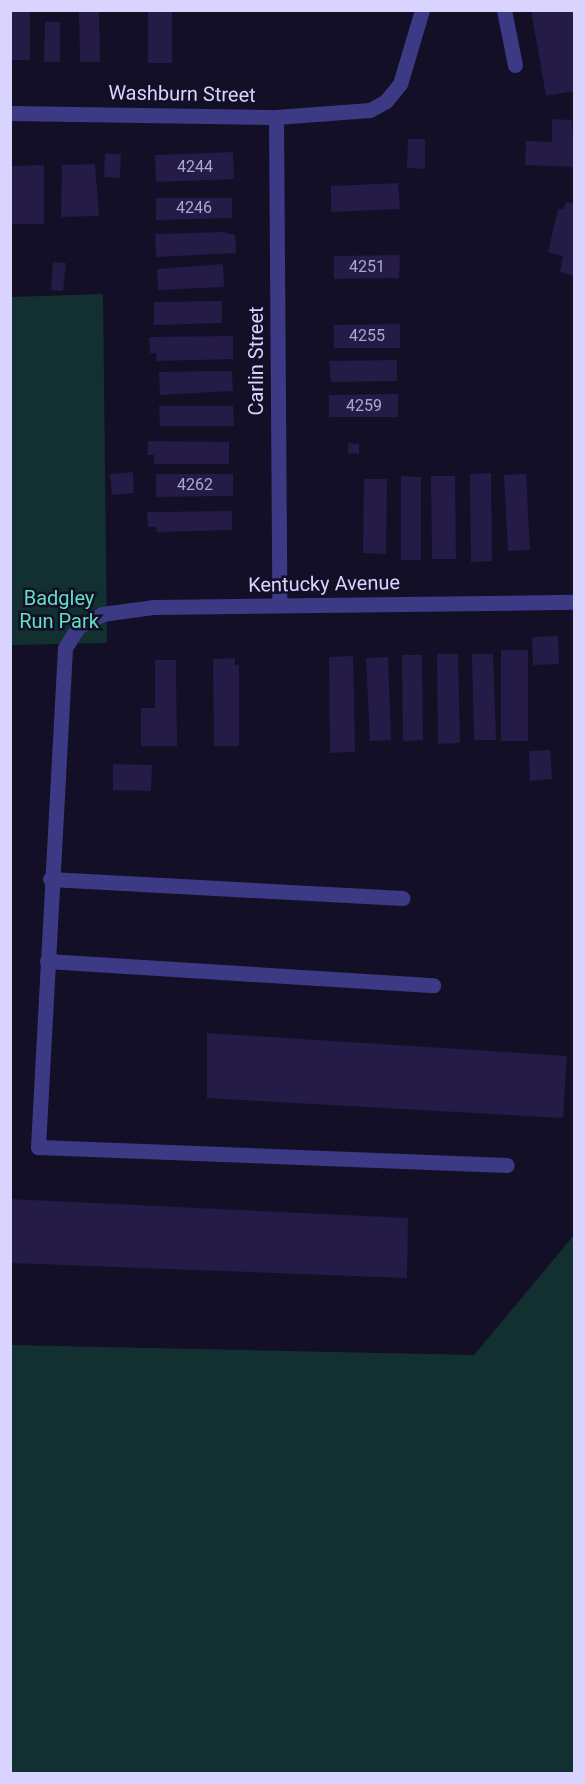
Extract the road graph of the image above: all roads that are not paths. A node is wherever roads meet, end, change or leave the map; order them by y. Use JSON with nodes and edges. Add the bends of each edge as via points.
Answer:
{"nodes":[{"id":1,"x":422,"y":10,"type":"edge"},
{"id":2,"x":504,"y":10,"type":"edge"},
{"id":3,"x":515,"y":65,"type":"dead end"},
{"id":4,"x":10,"y":113,"type":"edge"},
{"id":5,"x":276,"y":117,"type":"junction"},
{"id":6,"x":574,"y":602,"type":"edge"},
{"id":7,"x":279,"y":605,"type":"junction"},
{"id":8,"x":50,"y":879,"type":"junction"},
{"id":9,"x":402,"y":898,"type":"dead end"},
{"id":10,"x":47,"y":961,"type":"junction"},
{"id":11,"x":433,"y":985,"type":"dead end"},
{"id":12,"x":507,"y":1165,"type":"dead end"}],
"edges":[{"from":1,"to":5,"type":"street","name":"Washburn Street","via":[[400,84],[386,101],[352,114]]},
{"from":2,"to":3,"type":"street"},
{"from":4,"to":5,"type":"street","name":"Washburn Street"},
{"from":5,"to":7,"type":"street","name":"Carlin Street"},
{"from":6,"to":7,"type":"street","name":"Kentucky Avenue"},
{"from":7,"to":8,"type":"street","name":"Kentucky Avenue","via":[[122,609],[78,627],[65,648]]},
{"from":8,"to":9,"type":"street"},
{"from":8,"to":10,"type":"street"},
{"from":10,"to":11,"type":"street"},
{"from":10,"to":12,"type":"street","via":[[38,1147]]}]}
